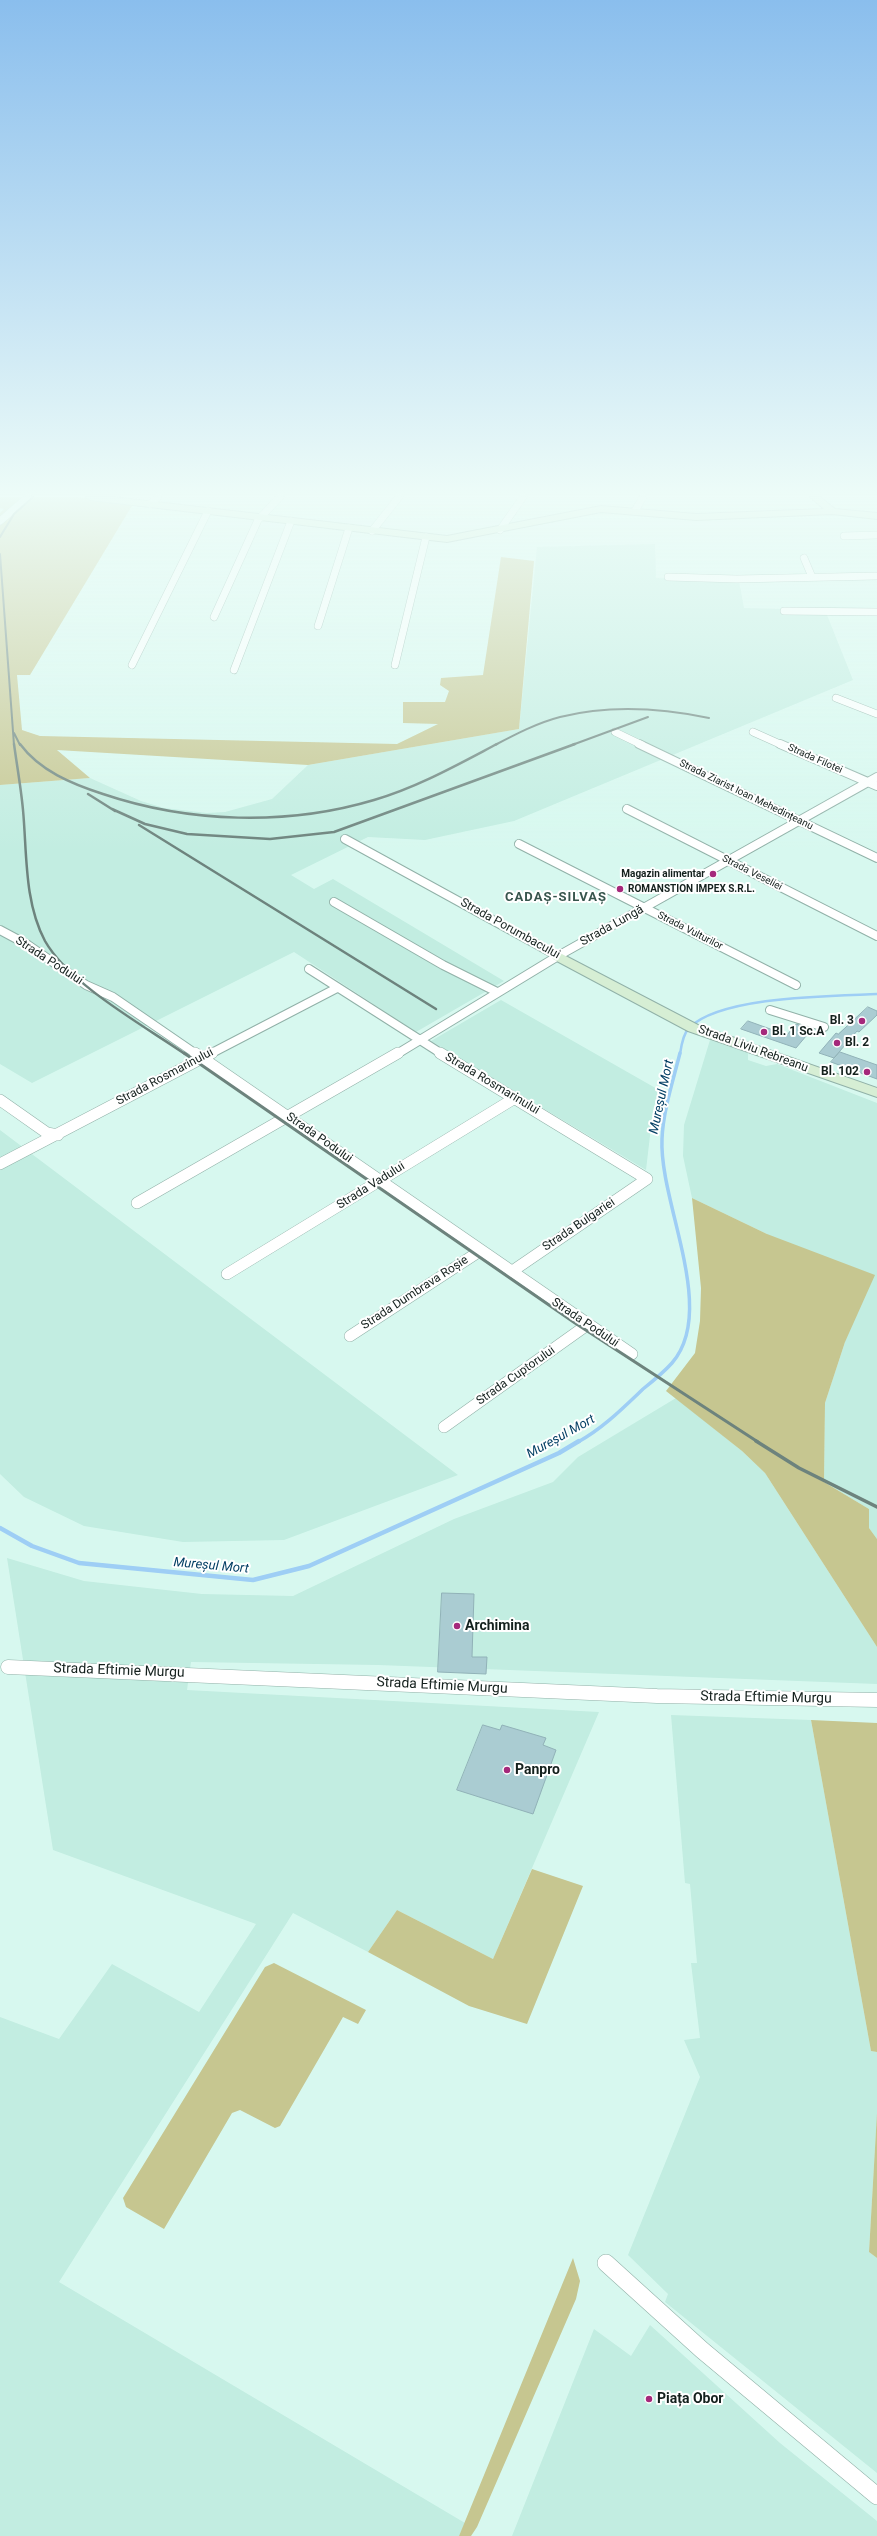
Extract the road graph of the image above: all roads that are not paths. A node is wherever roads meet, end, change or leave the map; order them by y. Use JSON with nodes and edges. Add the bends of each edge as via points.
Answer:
{"nodes":[{"id":1,"x":157,"y":615,"type":"edge"},
{"id":2,"x":255,"y":615,"type":"edge"},
{"id":3,"x":321,"y":615,"type":"edge"},
{"id":4,"x":407,"y":615,"type":"edge"},
{"id":5,"x":318,"y":626,"type":"dead end"},
{"id":6,"x":132,"y":665,"type":"dead end"},
{"id":7,"x":395,"y":665,"type":"dead end"},
{"id":8,"x":234,"y":670,"type":"dead end"},
{"id":9,"x":836,"y":698,"type":"dead end"},
{"id":10,"x":877,"y":714,"type":"edge"},
{"id":11,"x":615,"y":732,"type":"dead end"},
{"id":12,"x":753,"y":732,"type":"dead end"},
{"id":13,"x":877,"y":777,"type":"edge"},
{"id":14,"x":868,"y":782,"type":"junction"},
{"id":15,"x":877,"y":786,"type":"edge"},
{"id":16,"x":627,"y":809,"type":"dead end"},
{"id":17,"x":800,"y":821,"type":"junction"},
{"id":18,"x":345,"y":839,"type":"dead end"},
{"id":19,"x":519,"y":844,"type":"dead end"},
{"id":20,"x":877,"y":858,"type":"edge"},
{"id":21,"x":728,"y":861,"type":"junction"},
{"id":22,"x":334,"y":902,"type":"dead end"},
{"id":23,"x":645,"y":908,"type":"junction"},
{"id":24,"x":0,"y":930,"type":"edge"},
{"id":25,"x":877,"y":936,"type":"edge"},
{"id":26,"x":558,"y":956,"type":"junction"},
{"id":27,"x":308,"y":969,"type":"dead end"},
{"id":28,"x":796,"y":985,"type":"dead end"},
{"id":29,"x":337,"y":988,"type":"junction"},
{"id":30,"x":497,"y":992,"type":"junction"},
{"id":31,"x":770,"y":1010,"type":"dead end"},
{"id":32,"x":674,"y":1020,"type":"joint"},
{"id":33,"x":824,"y":1027,"type":"dead end"},
{"id":34,"x":420,"y":1041,"type":"junction"},
{"id":35,"x":202,"y":1057,"type":"junction"},
{"id":36,"x":877,"y":1093,"type":"edge"},
{"id":37,"x":515,"y":1098,"type":"junction"},
{"id":38,"x":0,"y":1100,"type":"edge"},
{"id":39,"x":287,"y":1116,"type":"junction"},
{"id":40,"x":58,"y":1135,"type":"junction"},
{"id":41,"x":0,"y":1164,"type":"edge"},
{"id":42,"x":647,"y":1179,"type":"joint"},
{"id":43,"x":380,"y":1180,"type":"junction"},
{"id":44,"x":137,"y":1203,"type":"dead end"},
{"id":45,"x":480,"y":1251,"type":"junction"},
{"id":46,"x":511,"y":1272,"type":"junction"},
{"id":47,"x":227,"y":1274,"type":"dead end"},
{"id":48,"x":587,"y":1325,"type":"junction"},
{"id":49,"x":350,"y":1336,"type":"dead end"},
{"id":50,"x":632,"y":1354,"type":"dead end"},
{"id":51,"x":444,"y":1427,"type":"dead end"},
{"id":52,"x":8,"y":1667,"type":"dead end"},
{"id":53,"x":877,"y":1700,"type":"edge"},
{"id":54,"x":606,"y":2263,"type":"dead end"},
{"id":55,"x":877,"y":2496,"type":"edge"}],
"edges":[{"from":1,"to":6,"type":"street"},
{"from":2,"to":8,"type":"street"},
{"from":3,"to":5,"type":"street"},
{"from":4,"to":7,"type":"street"},
{"from":9,"to":10,"type":"street"},
{"from":11,"to":17,"type":"street","name":"Strada Ziarist Ioan Mehedințeanu"},
{"from":12,"to":14,"type":"street","name":"Strada Filotei"},
{"from":13,"to":14,"type":"street","name":"Strada Lungă"},
{"from":14,"to":15,"type":"street","name":"Strada Filotei"},
{"from":14,"to":17,"type":"street","name":"Strada Lungă"},
{"from":16,"to":21,"type":"street","name":"Strada Veseliei"},
{"from":17,"to":20,"type":"street","name":"Strada Ziarist Ioan Mehedințeanu"},
{"from":17,"to":21,"type":"street","name":"Strada Lungă"},
{"from":18,"to":26,"type":"street","name":"Strada Porumbacului"},
{"from":19,"to":23,"type":"street","name":"Strada Vulturilor"},
{"from":21,"to":23,"type":"street","name":"Strada Lungă"},
{"from":21,"to":25,"type":"street","name":"Strada Veseliei"},
{"from":22,"to":30,"type":"street","via":[[443,965]]},
{"from":23,"to":26,"type":"street","name":"Strada Lungă"},
{"from":23,"to":28,"type":"street","name":"Strada Vulturilor"},
{"from":24,"to":35,"type":"street","name":"Strada Podului","via":[[28,945],[86,985],[113,996]]},
{"from":26,"to":30,"type":"street","name":"Strada Lungă"},
{"from":26,"to":32,"type":"street","name":"Strada Porumbacului"},
{"from":27,"to":29,"type":"street","name":"Strada Rosmarinului"},
{"from":29,"to":34,"type":"street","name":"Strada Rosmarinului"},
{"from":29,"to":35,"type":"street","name":"Strada Rosmarinului"},
{"from":30,"to":34,"type":"street","name":"Strada Lungă"},
{"from":31,"to":33,"type":"street"},
{"from":32,"to":36,"type":"street","name":"Strada Liviu Rebreanu"},
{"from":34,"to":37,"type":"street","name":"Strada Rosmarinului"},
{"from":34,"to":39,"type":"street","name":"Strada Lungă"},
{"from":35,"to":39,"type":"street","name":"Strada Podului"},
{"from":35,"to":40,"type":"street","name":"Strada Rosmarinului"},
{"from":37,"to":42,"type":"street","name":"Strada Rosmarinului"},
{"from":37,"to":43,"type":"street","name":"Strada Vadului"},
{"from":38,"to":40,"type":"street","via":[[47,1133]]},
{"from":39,"to":43,"type":"street","name":"Strada Podului"},
{"from":39,"to":44,"type":"street","name":"Strada Lungă"},
{"from":40,"to":41,"type":"street","name":"Strada Rosmarinului"},
{"from":42,"to":46,"type":"street","name":"Strada Bulgariei"},
{"from":43,"to":45,"type":"street","name":"Strada Podului"},
{"from":43,"to":47,"type":"street","name":"Strada Vadului"},
{"from":45,"to":46,"type":"street","name":"Strada Podului"},
{"from":45,"to":49,"type":"street","name":"Strada Dumbrava Roșie"},
{"from":46,"to":48,"type":"street","name":"Strada Podului"},
{"from":48,"to":50,"type":"street","name":"Strada Podului"},
{"from":48,"to":51,"type":"street","name":"Strada Cuptorului"},
{"from":52,"to":53,"type":"street","name":"Strada Eftimie Murgu","via":[[657,1696]]},
{"from":54,"to":55,"type":"street","via":[[702,2350]]}]}
